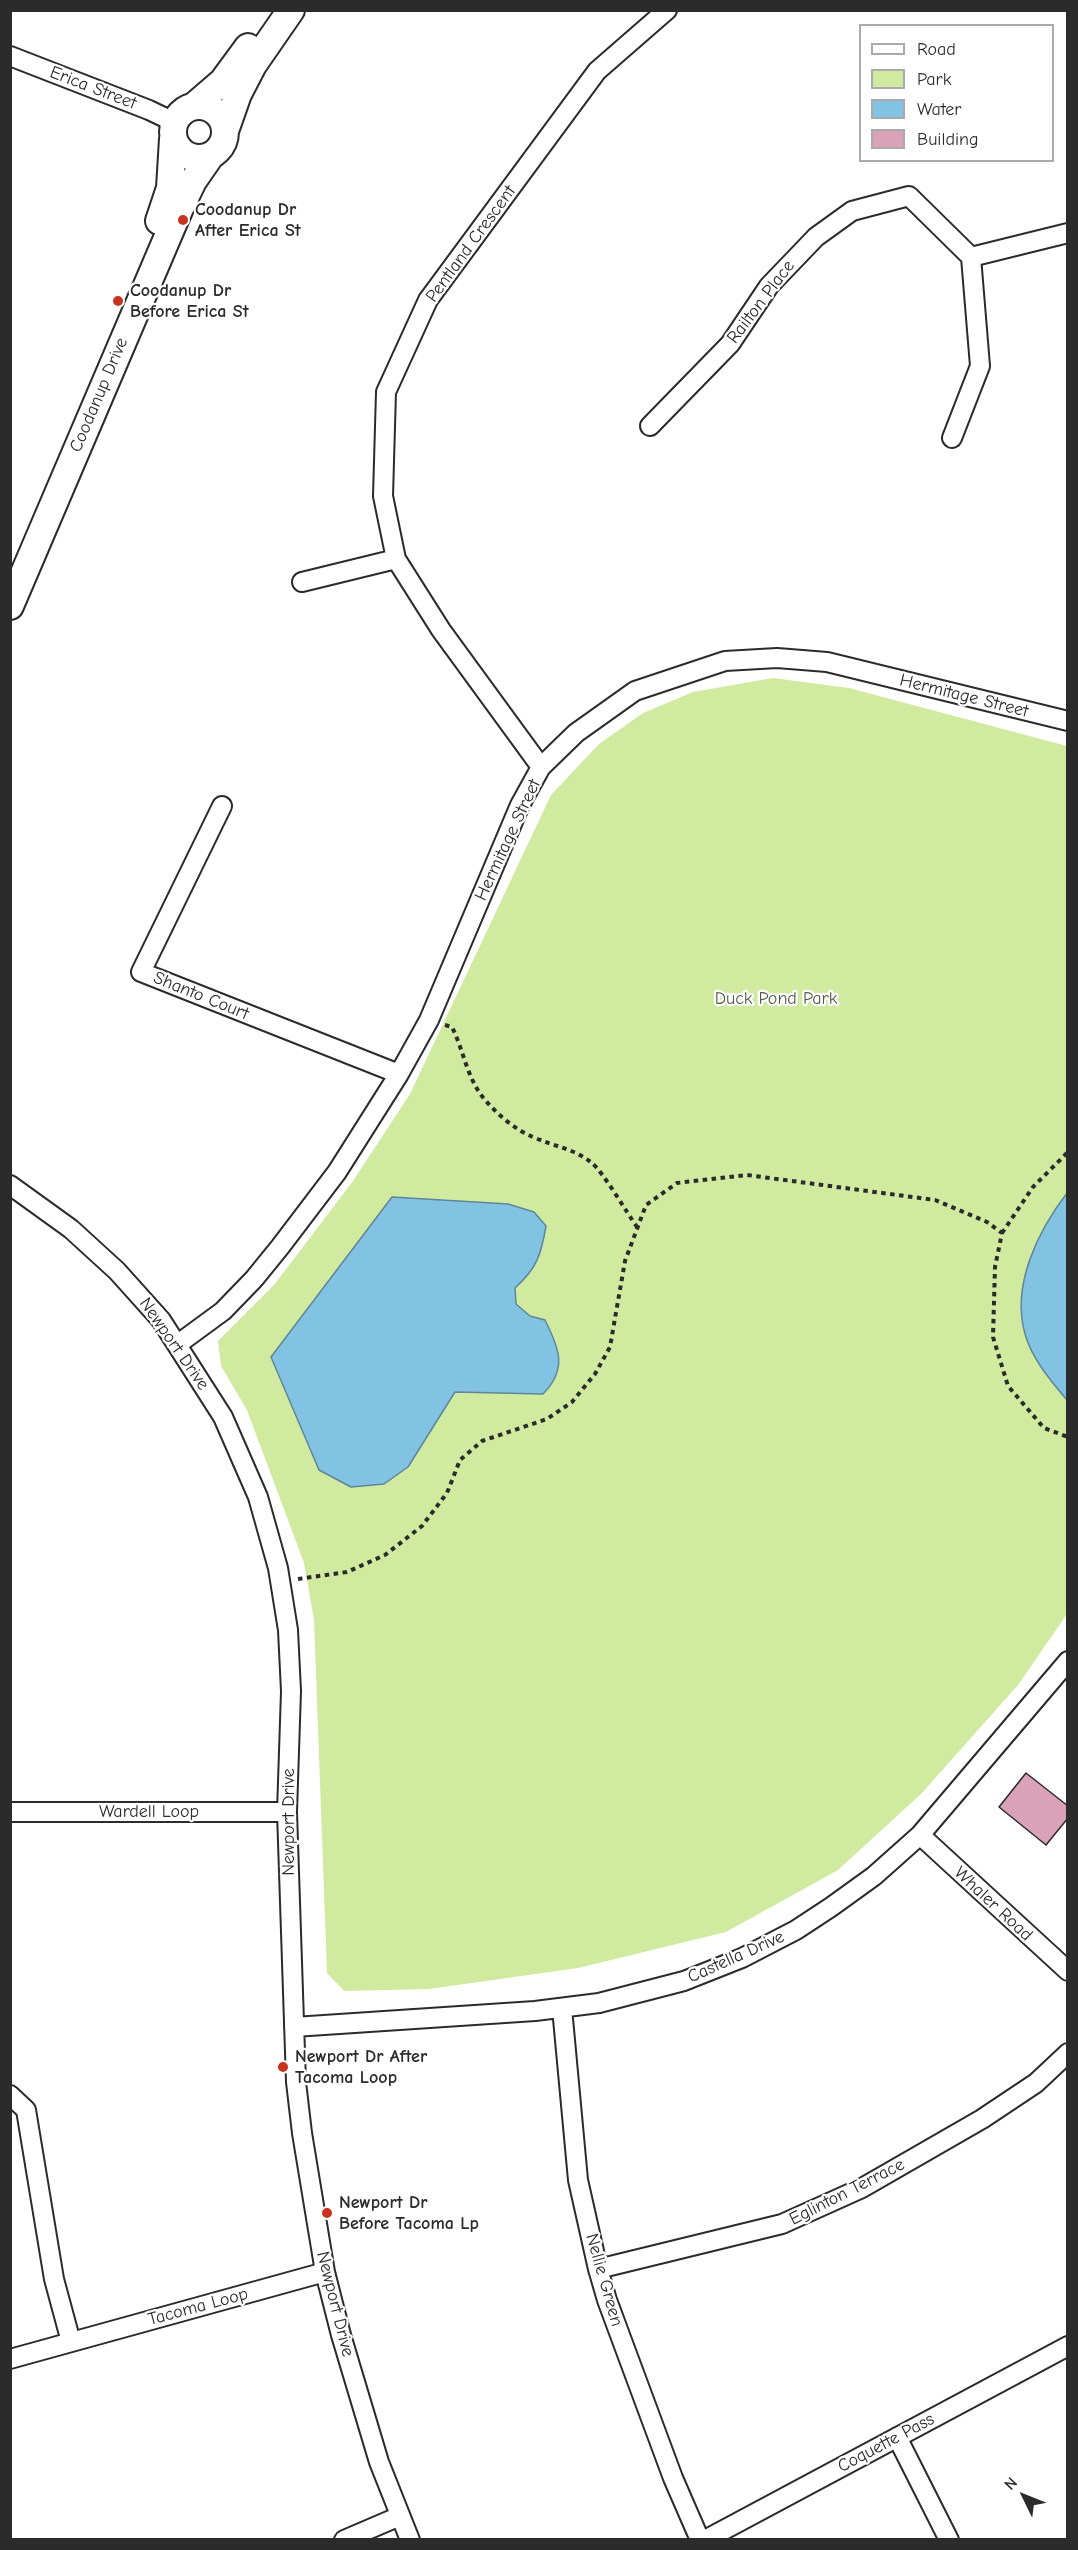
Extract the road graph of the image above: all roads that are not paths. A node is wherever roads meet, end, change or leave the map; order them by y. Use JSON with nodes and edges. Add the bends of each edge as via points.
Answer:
{"nodes":[{"id":1,"x":274,"y":10,"type":"edge"},
{"id":2,"x":291,"y":10,"type":"edge"},
{"id":3,"x":667,"y":10,"type":"edge"},
{"id":4,"x":10,"y":56,"type":"edge"},
{"id":5,"x":194,"y":106,"type":"junction"},
{"id":6,"x":174,"y":131,"type":"junction"},
{"id":7,"x":225,"y":131,"type":"junction"},
{"id":8,"x":211,"y":155,"type":"junction"},
{"id":9,"x":1068,"y":233,"type":"edge"},
{"id":10,"x":971,"y":257,"type":"junction"},
{"id":11,"x":650,"y":426,"type":"dead end"},
{"id":12,"x":952,"y":438,"type":"dead end"},
{"id":13,"x":396,"y":559,"type":"junction"},
{"id":14,"x":10,"y":569,"type":"edge"},
{"id":15,"x":302,"y":582,"type":"dead end"},
{"id":16,"x":10,"y":606,"type":"edge"},
{"id":17,"x":1068,"y":721,"type":"edge"},
{"id":18,"x":542,"y":767,"type":"junction"},
{"id":19,"x":222,"y":806,"type":"dead end"},
{"id":20,"x":399,"y":1074,"type":"junction"},
{"id":21,"x":10,"y":1185,"type":"edge"},
{"id":22,"x":178,"y":1344,"type":"junction"},
{"id":23,"x":1068,"y":1661,"type":"edge"},
{"id":24,"x":10,"y":1812,"type":"edge"},
{"id":25,"x":287,"y":1812,"type":"junction"},
{"id":26,"x":920,"y":1835,"type":"junction"},
{"id":27,"x":1068,"y":1971,"type":"edge"},
{"id":28,"x":562,"y":2008,"type":"junction"},
{"id":29,"x":294,"y":2027,"type":"junction"},
{"id":30,"x":1068,"y":2053,"type":"edge"},
{"id":31,"x":10,"y":2095,"type":"edge"},
{"id":32,"x":598,"y":2269,"type":"junction"},
{"id":33,"x":325,"y":2272,"type":"junction"},
{"id":34,"x":71,"y":2342,"type":"junction"},
{"id":35,"x":1068,"y":2346,"type":"edge"},
{"id":36,"x":10,"y":2359,"type":"edge"},
{"id":37,"x":897,"y":2437,"type":"junction"},
{"id":38,"x":400,"y":2516,"type":"junction"},
{"id":39,"x":344,"y":2540,"type":"edge"},
{"id":40,"x":410,"y":2540,"type":"edge"},
{"id":41,"x":700,"y":2540,"type":"edge"},
{"id":42,"x":705,"y":2540,"type":"edge"},
{"id":43,"x":950,"y":2540,"type":"edge"}],
"edges":[{"from":1,"to":5,"type":"main road","via":[[224,81]]},
{"from":2,"to":7,"type":"main road","via":[[253,65]]},
{"from":3,"to":13,"type":"street","name":"Pentland Crescent","via":[[597,71],[428,300],[386,392],[383,496]]},
{"from":4,"to":6,"type":"street","name":"Erica Street","via":[[149,110]]},
{"from":5,"to":6,"type":"main road","via":[[186,109]]},
{"from":5,"to":7,"type":"main road","via":[[203,106],[218,115]]},
{"from":6,"to":8,"type":"main road","via":[[182,153],[198,159]]},
{"from":6,"to":14,"type":"main road","name":"Coodanup Drive","via":[[170,188],[164,208]]},
{"from":7,"to":8,"type":"main road","via":[[220,147]]},
{"from":8,"to":16,"type":"main road","name":"Coodanup Drive","via":[[180,208]]},
{"from":9,"to":10,"type":"street"},
{"from":10,"to":11,"type":"street","name":"Railton Place","via":[[909,196],[852,211],[794,258],[730,344]]},
{"from":10,"to":12,"type":"street","via":[[980,366]]},
{"from":13,"to":15,"type":"street"},
{"from":13,"to":18,"type":"street","name":"Pentland Crescent","via":[[441,630]]},
{"from":17,"to":18,"type":"street","name":"Hermitage Street","via":[[827,662],[777,658],[725,660],[635,691],[576,733]]},
{"from":18,"to":20,"type":"street","name":"Hermitage Street","via":[[520,805],[429,1020]]},
{"from":19,"to":20,"type":"street","name":"Shanto Court","via":[[141,972]]},
{"from":20,"to":22,"type":"street","name":"Hermitage Street","via":[[337,1172],[267,1263],[223,1311]]},
{"from":21,"to":22,"type":"street","name":"Newport Drive","via":[[71,1229],[117,1271]]},
{"from":22,"to":25,"type":"street","name":"Newport Drive","via":[[235,1441],[258,1497],[278,1568],[288,1630],[291,1691]]},
{"from":23,"to":26,"type":"street","name":"Castella Drive"},
{"from":24,"to":25,"type":"street","name":"Wardell Loop"},
{"from":25,"to":29,"type":"street","name":"Newport Drive"},
{"from":26,"to":27,"type":"street","name":"Whaler Road"},
{"from":26,"to":28,"type":"street","name":"Castella Drive","via":[[831,1907],[742,1958],[642,1994]]},
{"from":28,"to":29,"type":"street","name":"Castella Drive"},
{"from":28,"to":32,"type":"street","name":"Nellie Green","via":[[578,2180]]},
{"from":29,"to":33,"type":"street","name":"Newport Drive","via":[[302,2133]]},
{"from":30,"to":32,"type":"street","name":"Eglinton Terrace","via":[[1036,2083],[982,2119],[862,2188],[782,2224]]},
{"from":31,"to":34,"type":"street","via":[[26,2110],[54,2279]]},
{"from":32,"to":41,"type":"street","name":"Nellie Green","via":[[673,2478]]},
{"from":33,"to":34,"type":"street","name":"Tacoma Loop"},
{"from":33,"to":38,"type":"street","name":"Newport Drive","via":[[379,2462]]},
{"from":34,"to":36,"type":"street","name":"Tacoma Loop"},
{"from":35,"to":37,"type":"street","name":"Coquette Pass"},
{"from":37,"to":42,"type":"street","name":"Coquette Pass"},
{"from":37,"to":43,"type":"street"},
{"from":38,"to":39,"type":"street"},
{"from":38,"to":40,"type":"street","name":"Newport Drive"}]}
